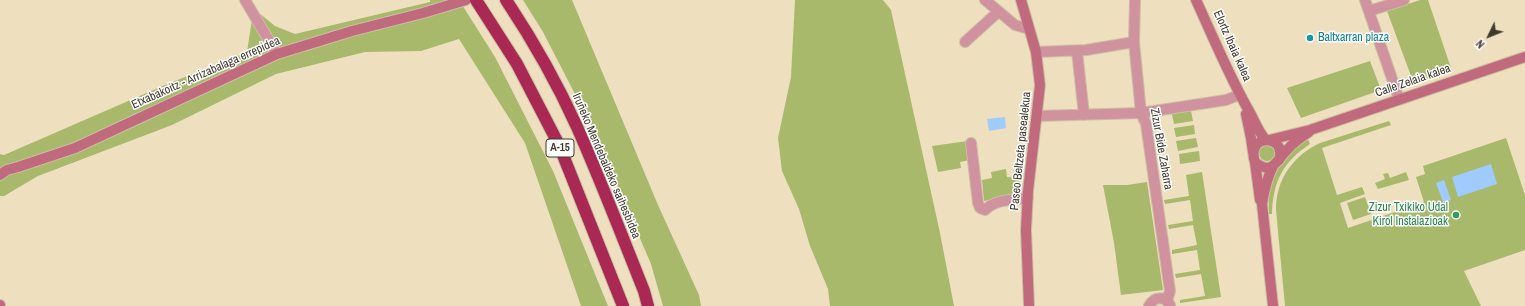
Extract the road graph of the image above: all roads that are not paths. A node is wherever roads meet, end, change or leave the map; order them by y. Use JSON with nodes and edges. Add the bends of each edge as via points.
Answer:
{"nodes":[{"id":1,"x":245,"y":0,"type":"edge"},
{"id":2,"x":466,"y":0,"type":"edge"},
{"id":3,"x":476,"y":0,"type":"edge"},
{"id":4,"x":506,"y":0,"type":"edge"},
{"id":5,"x":985,"y":0,"type":"edge"},
{"id":6,"x":1021,"y":0,"type":"edge"},
{"id":7,"x":1135,"y":0,"type":"edge"},
{"id":8,"x":1196,"y":0,"type":"edge"},
{"id":9,"x":1365,"y":0,"type":"edge"},
{"id":10,"x":1404,"y":0,"type":"edge"},
{"id":11,"x":998,"y":12,"type":"junction"},
{"id":12,"x":1369,"y":12,"type":"junction"},
{"id":13,"x":1029,"y":28,"type":"junction"},
{"id":14,"x":965,"y":42,"type":"dead end"},
{"id":15,"x":1134,"y":42,"type":"junction"},
{"id":16,"x":1077,"y":51,"type":"junction"},
{"id":17,"x":1036,"y":52,"type":"junction"},
{"id":18,"x":277,"y":54,"type":"junction"},
{"id":19,"x":1525,"y":57,"type":"edge"},
{"id":20,"x":1242,"y":99,"type":"junction"},
{"id":21,"x":1399,"y":99,"type":"junction"},
{"id":22,"x":1141,"y":113,"type":"junction"},
{"id":23,"x":1084,"y":115,"type":"junction"},
{"id":24,"x":1037,"y":116,"type":"junction"},
{"id":25,"x":1310,"y":130,"type":"junction"},
{"id":26,"x":1267,"y":140,"type":"junction"},
{"id":27,"x":971,"y":143,"type":"dead end"},
{"id":28,"x":1254,"y":157,"type":"junction"},
{"id":29,"x":1276,"y":163,"type":"junction"},
{"id":30,"x":2,"y":171,"type":"edge"},
{"id":31,"x":1028,"y":198,"type":"junction"},
{"id":32,"x":1262,"y":204,"type":"junction"},
{"id":33,"x":1169,"y":303,"type":"edge"},
{"id":34,"x":623,"y":306,"type":"edge"},
{"id":35,"x":648,"y":306,"type":"edge"},
{"id":36,"x":1030,"y":306,"type":"edge"},
{"id":37,"x":1149,"y":306,"type":"edge"},
{"id":38,"x":1273,"y":306,"type":"edge"}],
"edges":[{"from":1,"to":18,"type":"street"},
{"from":2,"to":18,"type":"street","name":"Etxabakoitz - Arrizabalaga errepidea"},
{"from":3,"to":34,"type":"highway","number":"A-15","via":[[517,64],[559,145]]},
{"from":4,"to":35,"type":"highway","name":"Iruñeko Mendebaldeko saihesbidea","number":"A-15","via":[[552,78],[576,126]]},
{"from":5,"to":11,"type":"street"},
{"from":6,"to":13,"type":"street","name":"Paseo Beltzeta pasealekua"},
{"from":7,"to":15,"type":"street","name":"Zizur Bide Zaharra"},
{"from":8,"to":20,"type":"street","name":"Elortz Ibaia kalea"},
{"from":9,"to":12,"type":"street"},
{"from":10,"to":12,"type":"street"},
{"from":11,"to":13,"type":"street","via":[[1015,24]]},
{"from":11,"to":14,"type":"street"},
{"from":12,"to":21,"type":"street"},
{"from":13,"to":17,"type":"street","name":"Paseo Beltzeta pasealekua"},
{"from":15,"to":16,"type":"street"},
{"from":15,"to":22,"type":"street","name":"Zizur Bide Zaharra"},
{"from":16,"to":17,"type":"street"},
{"from":16,"to":23,"type":"street"},
{"from":17,"to":24,"type":"street","name":"Paseo Beltzeta pasealekua","via":[[1040,85]]},
{"from":18,"to":30,"type":"street","name":"Etxabakoitz - Arrizabalaga errepidea","via":[[75,148]]},
{"from":19,"to":21,"type":"street","name":"Calle Zelaia kalea"},
{"from":20,"to":22,"type":"street"},
{"from":20,"to":26,"type":"street","name":"Elortz Ibaia kalea","via":[[1260,133]]},
{"from":20,"to":28,"type":"street","name":"Elortz Ibaia kalea"},
{"from":21,"to":25,"type":"street","name":"Calle Zelaia kalea"},
{"from":22,"to":23,"type":"street"},
{"from":22,"to":33,"type":"street","name":"Zizur Bide Zaharra","via":[[1146,124],[1170,290]]},
{"from":23,"to":24,"type":"street"},
{"from":24,"to":31,"type":"street","name":"Paseo Beltzeta pasealekua"},
{"from":25,"to":26,"type":"street","name":"Calle Zelaia kalea"},
{"from":25,"to":29,"type":"street","name":"Calle Zelaia kalea"},
{"from":26,"to":28,"type":"street","via":[[1256,144]]},
{"from":26,"to":29,"type":"street","via":[[1279,148],[1280,156]]},
{"from":27,"to":31,"type":"street","via":[[980,208],[985,210],[991,204]]},
{"from":28,"to":29,"type":"street","via":[[1265,167]]},
{"from":28,"to":32,"type":"street","name":"Elortz Ibaia kalea"},
{"from":29,"to":32,"type":"street","name":"Elortz Ibaia kalea","via":[[1269,173]]},
{"from":31,"to":36,"type":"street","name":"Paseo Beltzeta pasealekua","via":[[1026,230]]},
{"from":32,"to":38,"type":"street","name":"Elortz Ibaia kalea"},
{"from":33,"to":37,"type":"street","via":[[1163,299],[1156,299]]}]}
